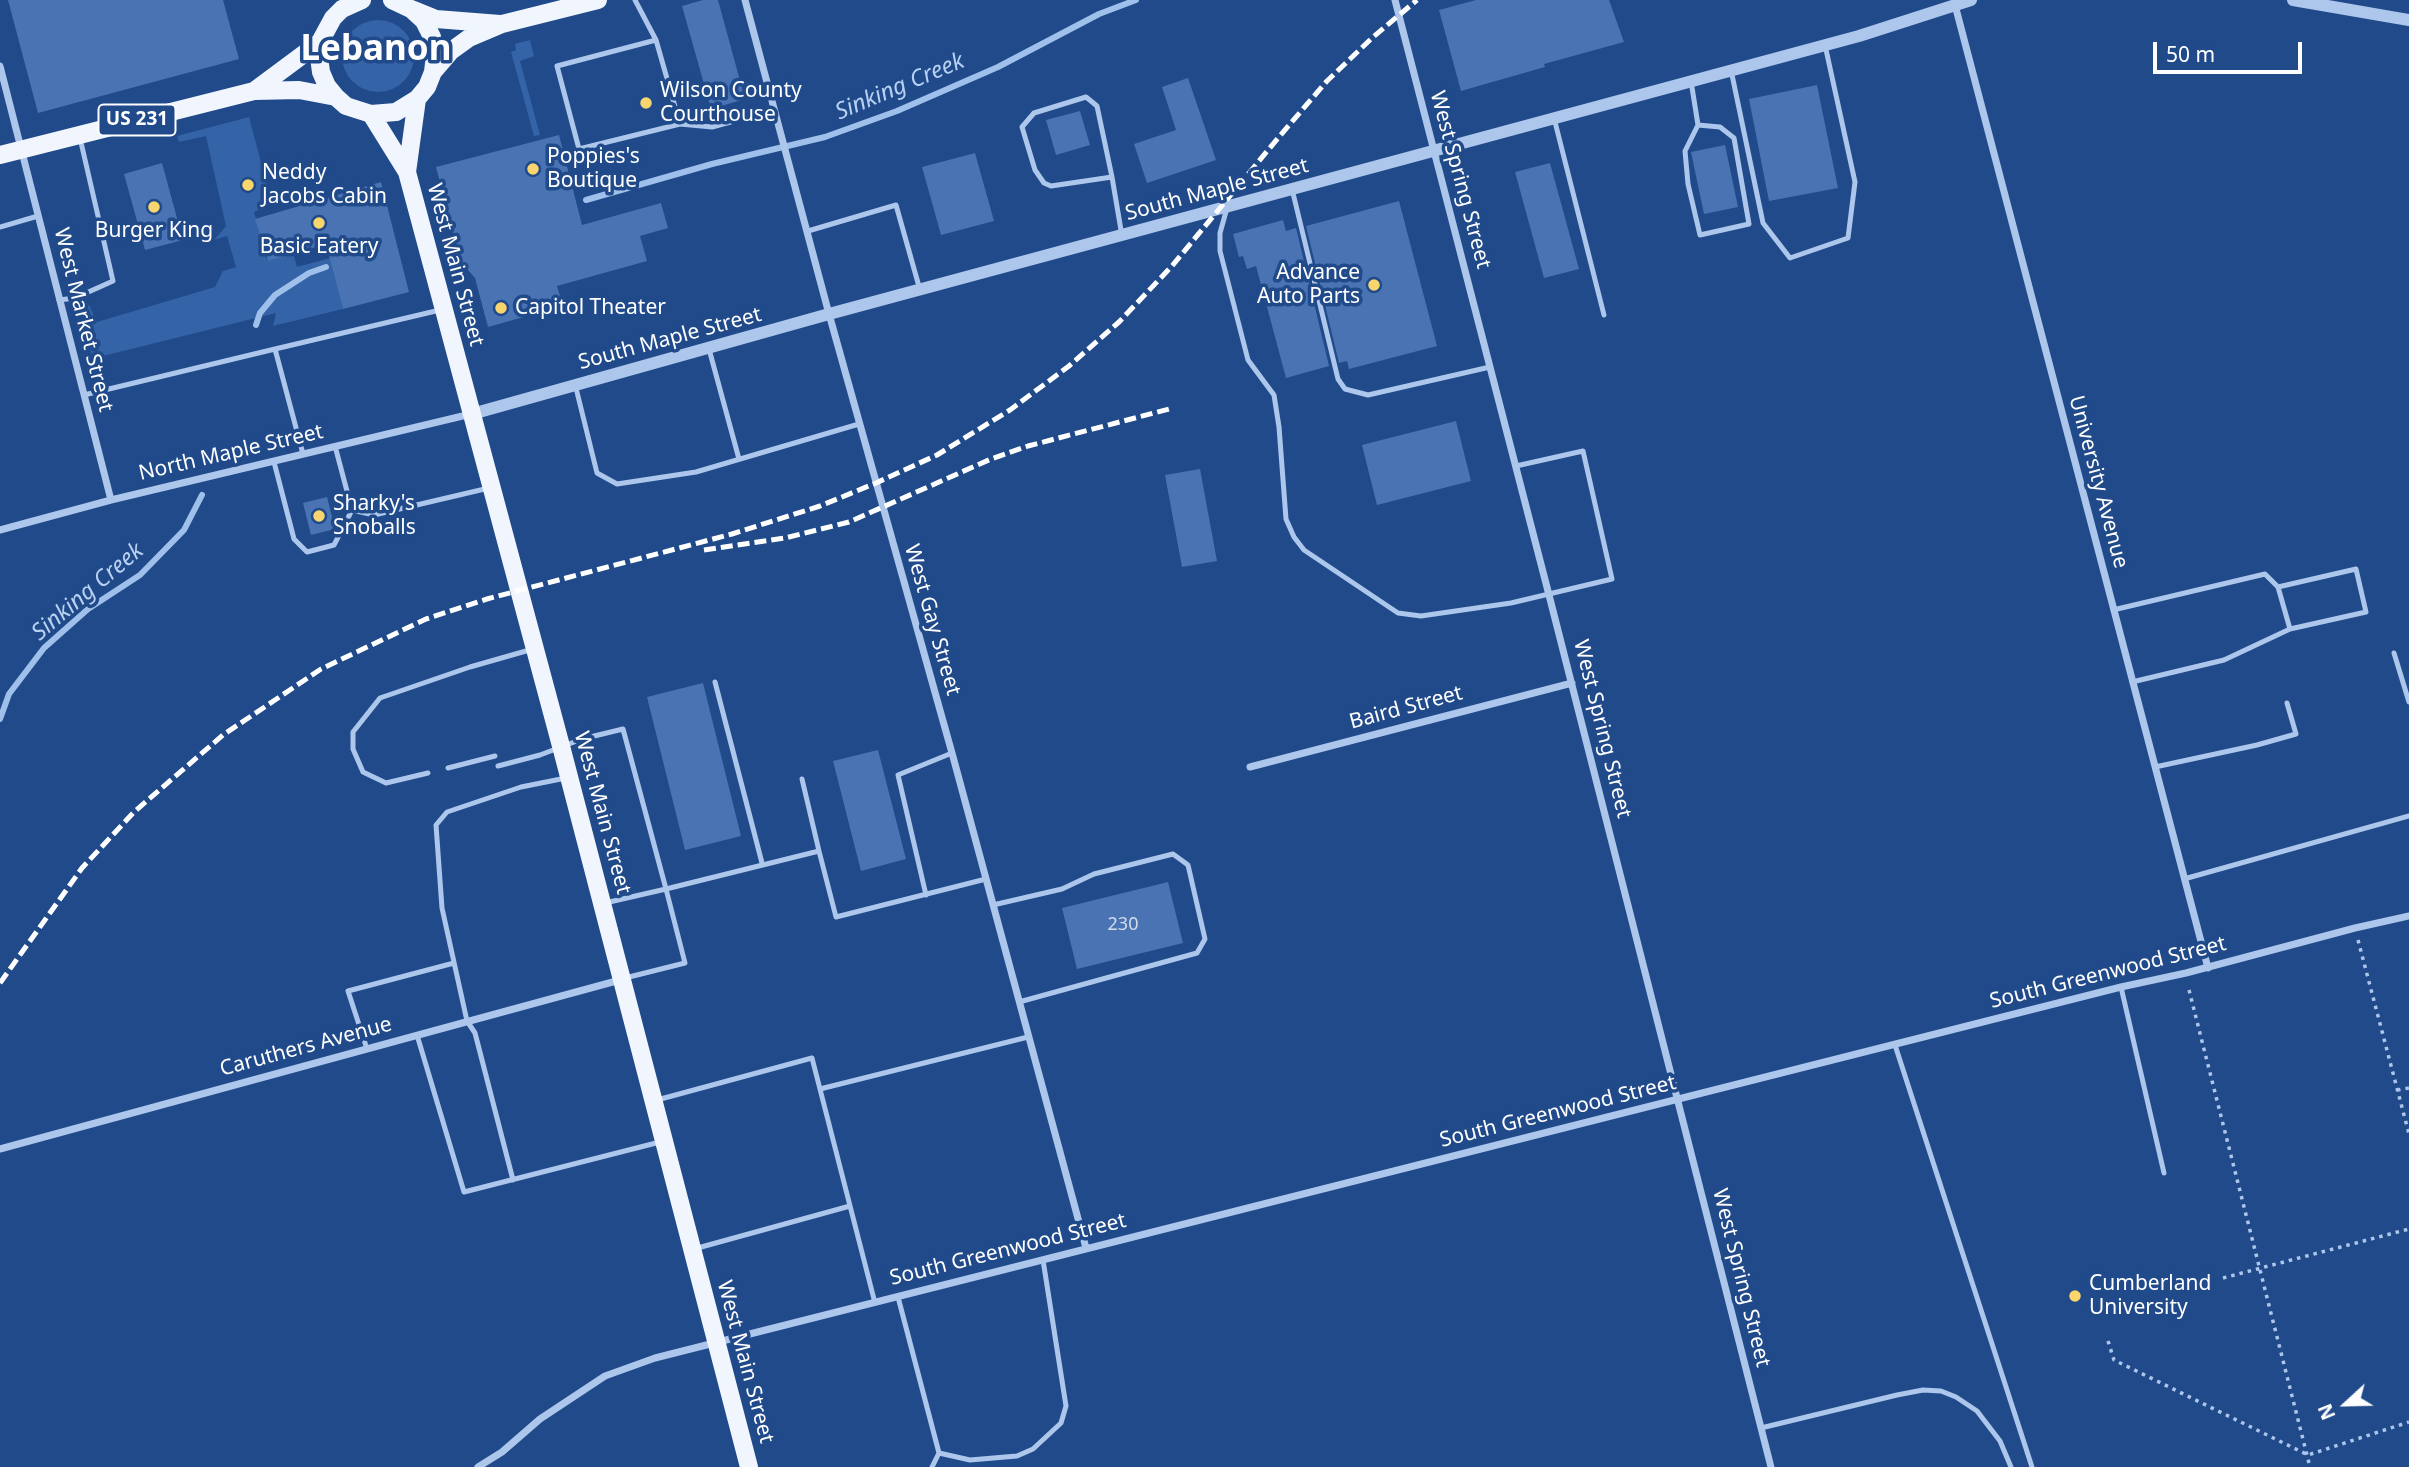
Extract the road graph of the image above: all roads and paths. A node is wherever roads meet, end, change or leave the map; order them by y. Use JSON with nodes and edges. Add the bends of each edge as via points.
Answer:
{"nodes":[{"id":1,"x":340,"y":0,"type":"edge"},
{"id":2,"x":362,"y":0,"type":"edge"},
{"id":3,"x":393,"y":0,"type":"edge"},
{"id":4,"x":598,"y":0,"type":"edge"},
{"id":5,"x":635,"y":0,"type":"edge"},
{"id":6,"x":746,"y":0,"type":"edge"},
{"id":7,"x":1395,"y":0,"type":"edge"},
{"id":8,"x":1971,"y":0,"type":"edge"},
{"id":9,"x":2293,"y":0,"type":"edge"},
{"id":10,"x":1955,"y":5,"type":"junction"},
{"id":11,"x":411,"y":9,"type":"junction"},
{"id":12,"x":333,"y":18,"type":"junction"},
{"id":13,"x":2409,"y":20,"type":"edge"},
{"id":14,"x":502,"y":24,"type":"junction"},
{"id":15,"x":656,"y":40,"type":"junction"},
{"id":16,"x":320,"y":42,"type":"junction"},
{"id":17,"x":1825,"y":45,"type":"junction"},
{"id":18,"x":0,"y":66,"type":"edge"},
{"id":19,"x":1731,"y":71,"type":"junction"},
{"id":20,"x":433,"y":72,"type":"junction"},
{"id":21,"x":1691,"y":81,"type":"junction"},
{"id":22,"x":254,"y":90,"type":"junction"},
{"id":23,"x":336,"y":97,"type":"junction"},
{"id":24,"x":417,"y":99,"type":"junction"},
{"id":25,"x":775,"y":110,"type":"junction"},
{"id":26,"x":371,"y":114,"type":"junction"},
{"id":27,"x":1554,"y":118,"type":"junction"},
{"id":28,"x":680,"y":124,"type":"junction"},
{"id":29,"x":1698,"y":125,"type":"junction"},
{"id":30,"x":80,"y":135,"type":"junction"},
{"id":31,"x":21,"y":149,"type":"junction"},
{"id":32,"x":1434,"y":150,"type":"junction"},
{"id":33,"x":0,"y":155,"type":"edge"},
{"id":34,"x":407,"y":172,"type":"junction"},
{"id":35,"x":1112,"y":177,"type":"junction"},
{"id":36,"x":1292,"y":189,"type":"junction"},
{"id":37,"x":1227,"y":207,"type":"junction"},
{"id":38,"x":38,"y":216,"type":"junction"},
{"id":39,"x":0,"y":227,"type":"edge"},
{"id":40,"x":807,"y":231,"type":"junction"},
{"id":41,"x":1122,"y":236,"type":"junction"},
{"id":42,"x":920,"y":290,"type":"junction"},
{"id":43,"x":59,"y":300,"type":"junction"},
{"id":44,"x":443,"y":310,"type":"junction"},
{"id":45,"x":829,"y":314,"type":"junction"},
{"id":46,"x":1604,"y":315,"type":"dead end"},
{"id":47,"x":275,"y":349,"type":"junction"},
{"id":48,"x":709,"y":349,"type":"junction"},
{"id":49,"x":1490,"y":367,"type":"junction"},
{"id":50,"x":575,"y":384,"type":"junction"},
{"id":51,"x":84,"y":395,"type":"junction"},
{"id":52,"x":472,"y":414,"type":"junction"},
{"id":53,"x":859,"y":424,"type":"junction"},
{"id":54,"x":335,"y":446,"type":"junction"},
{"id":55,"x":303,"y":454,"type":"junction"},
{"id":56,"x":739,"y":459,"type":"junction"},
{"id":57,"x":274,"y":462,"type":"junction"},
{"id":58,"x":1516,"y":466,"type":"junction"},
{"id":59,"x":492,"y":488,"type":"junction"},
{"id":60,"x":111,"y":500,"type":"junction"},
{"id":61,"x":352,"y":510,"type":"junction"},
{"id":62,"x":0,"y":530,"type":"edge"},
{"id":63,"x":2278,"y":587,"type":"junction"},
{"id":64,"x":1549,"y":595,"type":"junction"},
{"id":65,"x":2113,"y":610,"type":"junction"},
{"id":66,"x":2290,"y":629,"type":"junction"},
{"id":67,"x":535,"y":649,"type":"junction"},
{"id":68,"x":2394,"y":653,"type":"dead end"},
{"id":69,"x":715,"y":682,"type":"dead end"},
{"id":70,"x":2132,"y":682,"type":"junction"},
{"id":71,"x":1572,"y":683,"type":"junction"},
{"id":72,"x":2409,"y":702,"type":"edge"},
{"id":73,"x":2287,"y":703,"type":"dead end"},
{"id":74,"x":561,"y":746,"type":"junction"},
{"id":75,"x":952,"y":754,"type":"junction"},
{"id":76,"x":495,"y":756,"type":"dead end"},
{"id":77,"x":498,"y":766,"type":"dead end"},
{"id":78,"x":2155,"y":766,"type":"junction"},
{"id":79,"x":1250,"y":767,"type":"dead end"},
{"id":80,"x":448,"y":768,"type":"dead end"},
{"id":81,"x":428,"y":773,"type":"dead end"},
{"id":82,"x":569,"y":777,"type":"junction"},
{"id":83,"x":802,"y":779,"type":"dead end"},
{"id":84,"x":2409,"y":816,"type":"edge"},
{"id":85,"x":819,"y":851,"type":"junction"},
{"id":86,"x":762,"y":863,"type":"junction"},
{"id":87,"x":986,"y":878,"type":"junction"},
{"id":88,"x":2184,"y":879,"type":"junction"},
{"id":89,"x":666,"y":888,"type":"junction"},
{"id":90,"x":926,"y":895,"type":"junction"},
{"id":91,"x":602,"y":904,"type":"junction"},
{"id":92,"x":993,"y":905,"type":"junction"},
{"id":93,"x":2409,"y":916,"type":"edge"},
{"id":94,"x":2355,"y":928,"type":"junction"},
{"id":95,"x":454,"y":963,"type":"junction"},
{"id":96,"x":2208,"y":968,"type":"junction"},
{"id":97,"x":621,"y":980,"type":"junction"},
{"id":98,"x":2121,"y":987,"type":"junction"},
{"id":99,"x":2189,"y":990,"type":"dead end"},
{"id":100,"x":1019,"y":1002,"type":"junction"},
{"id":101,"x":467,"y":1021,"type":"junction"},
{"id":102,"x":417,"y":1035,"type":"junction"},
{"id":103,"x":1028,"y":1037,"type":"junction"},
{"id":104,"x":1895,"y":1045,"type":"junction"},
{"id":105,"x":367,"y":1049,"type":"junction"},
{"id":106,"x":2409,"y":1088,"type":"edge"},
{"id":107,"x":820,"y":1089,"type":"junction"},
{"id":108,"x":2398,"y":1090,"type":"junction"},
{"id":109,"x":1677,"y":1100,"type":"junction"},
{"id":110,"x":652,"y":1101,"type":"junction"},
{"id":111,"x":2409,"y":1134,"type":"edge"},
{"id":112,"x":663,"y":1142,"type":"junction"},
{"id":113,"x":0,"y":1149,"type":"edge"},
{"id":114,"x":2164,"y":1173,"type":"dead end"},
{"id":115,"x":513,"y":1180,"type":"junction"},
{"id":116,"x":850,"y":1206,"type":"junction"},
{"id":117,"x":2409,"y":1229,"type":"edge"},
{"id":118,"x":1086,"y":1248,"type":"junction"},
{"id":119,"x":691,"y":1250,"type":"junction"},
{"id":120,"x":1043,"y":1260,"type":"junction"},
{"id":121,"x":2261,"y":1268,"type":"junction"},
{"id":122,"x":2223,"y":1278,"type":"dead end"},
{"id":123,"x":898,"y":1297,"type":"junction"},
{"id":124,"x":875,"y":1303,"type":"junction"},
{"id":125,"x":2108,"y":1341,"type":"dead end"},
{"id":126,"x":717,"y":1344,"type":"junction"},
{"id":127,"x":2409,"y":1422,"type":"edge"},
{"id":128,"x":1761,"y":1428,"type":"junction"},
{"id":129,"x":939,"y":1453,"type":"junction"},
{"id":130,"x":2308,"y":1455,"type":"junction"},
{"id":131,"x":478,"y":1467,"type":"edge"},
{"id":132,"x":749,"y":1467,"type":"edge"},
{"id":133,"x":932,"y":1467,"type":"edge"},
{"id":134,"x":1771,"y":1467,"type":"edge"},
{"id":135,"x":2011,"y":1467,"type":"edge"},
{"id":136,"x":2032,"y":1467,"type":"edge"},
{"id":137,"x":2310,"y":1467,"type":"edge"}],
"edges":[{"from":1,"to":12,"type":"main road"},
{"from":2,"to":12,"type":"main road","number":"US 231"},
{"from":3,"to":11,"type":"main road"},
{"from":4,"to":14,"type":"main road"},
{"from":5,"to":15,"type":"lane"},
{"from":6,"to":25,"type":"street","name":"West Gay Street"},
{"from":7,"to":32,"type":"street","name":"West Spring Street"},
{"from":8,"to":10,"type":"street","name":"South Maple Street"},
{"from":9,"to":13,"type":"street"},
{"from":10,"to":17,"type":"street","name":"South Maple Street"},
{"from":10,"to":65,"type":"street","name":"University Avenue"},
{"from":11,"to":14,"type":"main road","via":[[436,19]]},
{"from":11,"to":20,"type":"main road","via":[[432,37]]},
{"from":12,"to":16,"type":"main road","number":"US 231"},
{"from":14,"to":20,"type":"main road","via":[[451,51]]},
{"from":15,"to":28,"type":"lane"},
{"from":15,"to":28,"type":"lane","via":[[556,66],[579,149]]},
{"from":16,"to":22,"type":"main road","number":"US 231"},
{"from":16,"to":23,"type":"main road","via":[[321,72]]},
{"from":17,"to":19,"type":"street","name":"South Maple Street"},
{"from":17,"to":19,"type":"lane","via":[[1855,182],[1848,238],[1790,258],[1763,223]]},
{"from":18,"to":31,"type":"street","name":"West Market Street"},
{"from":19,"to":21,"type":"street","name":"South Maple Street"},
{"from":20,"to":24,"type":"main road"},
{"from":21,"to":27,"type":"street","name":"South Maple Street"},
{"from":21,"to":29,"type":"lane"},
{"from":22,"to":23,"type":"main road","number":"US 231","via":[[299,90]]},
{"from":22,"to":30,"type":"main road","number":"US 231"},
{"from":23,"to":26,"type":"main road","number":"US 231","via":[[346,106]]},
{"from":24,"to":26,"type":"main road","via":[[396,112]]},
{"from":24,"to":34,"type":"main road","name":"West Main Street"},
{"from":25,"to":28,"type":"lane","via":[[712,127]]},
{"from":25,"to":40,"type":"street","name":"West Gay Street"},
{"from":26,"to":34,"type":"main road","name":"West Main Street"},
{"from":27,"to":32,"type":"street","name":"South Maple Street"},
{"from":27,"to":46,"type":"lane"},
{"from":29,"to":29,"type":"lane","via":[[1685,151],[1700,235],[1749,224],[1734,138],[1720,127]]},
{"from":30,"to":31,"type":"main road","number":"US 231"},
{"from":30,"to":43,"type":"lane","via":[[113,281]]},
{"from":31,"to":33,"type":"main road","number":"US 231"},
{"from":31,"to":38,"type":"street","name":"West Market Street"},
{"from":32,"to":36,"type":"street","name":"South Maple Street"},
{"from":32,"to":49,"type":"street","name":"West Spring Street"},
{"from":34,"to":44,"type":"main road","name":"West Main Street"},
{"from":35,"to":35,"type":"lane","via":[[1097,106],[1086,97],[1034,113],[1022,127],[1035,170],[1044,183],[1051,186]]},
{"from":35,"to":41,"type":"lane"},
{"from":36,"to":37,"type":"street","name":"South Maple Street"},
{"from":36,"to":49,"type":"lane","via":[[1338,379],[1345,388],[1368,395]]},
{"from":37,"to":41,"type":"street","name":"South Maple Street"},
{"from":37,"to":64,"type":"lane","via":[[1220,251],[1248,360],[1274,395],[1286,519],[1304,550],[1398,613],[1421,616]]},
{"from":38,"to":39,"type":"lane"},
{"from":38,"to":43,"type":"street","name":"West Market Street"},
{"from":40,"to":42,"type":"lane","via":[[896,205]]},
{"from":40,"to":45,"type":"street","name":"West Gay Street"},
{"from":41,"to":42,"type":"street","name":"South Maple Street"},
{"from":42,"to":45,"type":"street","name":"South Maple Street"},
{"from":43,"to":51,"type":"street","name":"West Market Street"},
{"from":44,"to":47,"type":"lane"},
{"from":44,"to":52,"type":"main road","name":"West Main Street"},
{"from":45,"to":48,"type":"street","name":"South Maple Street"},
{"from":45,"to":53,"type":"street","name":"West Gay Street"},
{"from":47,"to":51,"type":"lane"},
{"from":47,"to":55,"type":"lane"},
{"from":48,"to":50,"type":"street","name":"South Maple Street"},
{"from":48,"to":56,"type":"lane"},
{"from":49,"to":58,"type":"street","name":"West Spring Street"},
{"from":50,"to":52,"type":"street","name":"South Maple Street"},
{"from":50,"to":56,"type":"lane","via":[[597,473],[617,484],[696,472]]},
{"from":51,"to":60,"type":"street","name":"West Market Street"},
{"from":52,"to":54,"type":"street","name":"North Maple Street"},
{"from":52,"to":59,"type":"main road","name":"West Main Street"},
{"from":53,"to":56,"type":"lane"},
{"from":53,"to":75,"type":"street","name":"West Gay Street"},
{"from":54,"to":55,"type":"street","name":"North Maple Street"},
{"from":54,"to":61,"type":"lane"},
{"from":55,"to":57,"type":"street","name":"North Maple Street"},
{"from":57,"to":60,"type":"street","name":"North Maple Street"},
{"from":57,"to":61,"type":"lane","via":[[294,539],[307,552],[334,545]]},
{"from":58,"to":64,"type":"street","name":"West Spring Street"},
{"from":58,"to":64,"type":"lane","via":[[1583,451],[1612,579]]},
{"from":59,"to":61,"type":"lane","via":[[374,515]]},
{"from":59,"to":67,"type":"main road","name":"West Main Street"},
{"from":60,"to":62,"type":"street","name":"North Maple Street"},
{"from":63,"to":65,"type":"lane","via":[[2265,574]]},
{"from":63,"to":66,"type":"lane"},
{"from":63,"to":66,"type":"lane","via":[[2356,569],[2366,612]]},
{"from":64,"to":71,"type":"street","name":"West Spring Street"},
{"from":65,"to":70,"type":"street","name":"University Avenue"},
{"from":66,"to":70,"type":"lane","via":[[2224,660]]},
{"from":67,"to":74,"type":"main road","name":"West Main Street"},
{"from":67,"to":81,"type":"lane","via":[[380,698],[353,732],[352,749],[363,772],[386,783]]},
{"from":68,"to":72,"type":"lane"},
{"from":69,"to":86,"type":"lane"},
{"from":70,"to":78,"type":"street","name":"University Avenue"},
{"from":71,"to":79,"type":"street","name":"Baird Street"},
{"from":71,"to":109,"type":"street","name":"West Spring Street"},
{"from":73,"to":78,"type":"lane","via":[[2296,734]]},
{"from":74,"to":77,"type":"lane"},
{"from":74,"to":82,"type":"main road","name":"West Main Street"},
{"from":74,"to":89,"type":"lane","via":[[623,729]]},
{"from":75,"to":87,"type":"street","name":"West Gay Street"},
{"from":75,"to":90,"type":"lane","via":[[898,775]]},
{"from":76,"to":80,"type":"lane"},
{"from":78,"to":88,"type":"street","name":"University Avenue"},
{"from":82,"to":91,"type":"main road","name":"West Main Street"},
{"from":82,"to":95,"type":"lane","via":[[521,787],[447,812],[436,825],[442,908]]},
{"from":83,"to":85,"type":"lane"},
{"from":84,"to":88,"type":"lane"},
{"from":85,"to":86,"type":"lane"},
{"from":85,"to":90,"type":"lane","via":[[836,917]]},
{"from":86,"to":89,"type":"lane"},
{"from":87,"to":90,"type":"lane"},
{"from":87,"to":92,"type":"street","name":"West Gay Street"},
{"from":88,"to":96,"type":"street","name":"University Avenue"},
{"from":89,"to":91,"type":"lane"},
{"from":89,"to":97,"type":"lane","via":[[685,962]]},
{"from":91,"to":97,"type":"main road","name":"West Main Street"},
{"from":92,"to":100,"type":"street","name":"West Gay Street"},
{"from":92,"to":100,"type":"lane","via":[[1062,889],[1094,874],[1172,854],[1188,865],[1205,939],[1197,953]]},
{"from":93,"to":94,"type":"street","name":"South Greenwood Street"},
{"from":94,"to":96,"type":"street","name":"South Greenwood Street"},
{"from":94,"to":108,"type":"path"},
{"from":95,"to":101,"type":"lane"},
{"from":95,"to":105,"type":"lane","via":[[348,991]]},
{"from":96,"to":98,"type":"street","name":"South Greenwood Street"},
{"from":97,"to":101,"type":"street","name":"Caruthers Avenue"},
{"from":97,"to":110,"type":"main road","name":"West Main Street"},
{"from":98,"to":104,"type":"street","name":"South Greenwood Street"},
{"from":98,"to":114,"type":"lane"},
{"from":99,"to":121,"type":"path","name":"South Greenwood Street"},
{"from":100,"to":103,"type":"street","name":"West Gay Street"},
{"from":101,"to":102,"type":"street","name":"Caruthers Avenue"},
{"from":101,"to":115,"type":"lane"},
{"from":102,"to":105,"type":"street","name":"Caruthers Avenue"},
{"from":102,"to":115,"type":"lane","via":[[464,1192]]},
{"from":103,"to":107,"type":"lane"},
{"from":103,"to":118,"type":"street","name":"West Gay Street"},
{"from":104,"to":109,"type":"street","name":"South Greenwood Street"},
{"from":104,"to":136,"type":"lane"},
{"from":105,"to":113,"type":"street","name":"Caruthers Avenue"},
{"from":106,"to":108,"type":"path"},
{"from":107,"to":110,"type":"lane","via":[[812,1058]]},
{"from":107,"to":116,"type":"lane"},
{"from":108,"to":111,"type":"path"},
{"from":109,"to":118,"type":"street","name":"South Greenwood Street"},
{"from":109,"to":128,"type":"street","name":"West Spring Street"},
{"from":110,"to":112,"type":"main road","name":"West Main Street"},
{"from":112,"to":115,"type":"lane"},
{"from":112,"to":119,"type":"main road","name":"West Main Street"},
{"from":116,"to":119,"type":"lane"},
{"from":116,"to":124,"type":"lane"},
{"from":117,"to":121,"type":"path"},
{"from":118,"to":120,"type":"street","name":"South Greenwood Street"},
{"from":119,"to":126,"type":"main road","name":"West Main Street"},
{"from":120,"to":123,"type":"street","name":"South Greenwood Street"},
{"from":120,"to":129,"type":"lane","via":[[1066,1406],[1061,1423],[1032,1450],[1017,1456],[970,1460]]},
{"from":121,"to":122,"type":"path"},
{"from":121,"to":130,"type":"path","name":"South Greenwood Street"},
{"from":123,"to":124,"type":"street","name":"South Greenwood Street"},
{"from":123,"to":129,"type":"lane"},
{"from":124,"to":126,"type":"street","name":"South Greenwood Street"},
{"from":125,"to":130,"type":"path","via":[[2114,1360]]},
{"from":126,"to":131,"type":"street","name":"South Greenwood Street","via":[[655,1358],[605,1376]]},
{"from":126,"to":132,"type":"main road","name":"West Main Street"},
{"from":127,"to":130,"type":"path"},
{"from":128,"to":134,"type":"street","name":"West Spring Street"},
{"from":128,"to":135,"type":"lane","via":[[1897,1395],[1941,1391],[1977,1411],[2000,1441]]},
{"from":129,"to":133,"type":"lane"},
{"from":130,"to":137,"type":"path","name":"South Greenwood Street"}]}
